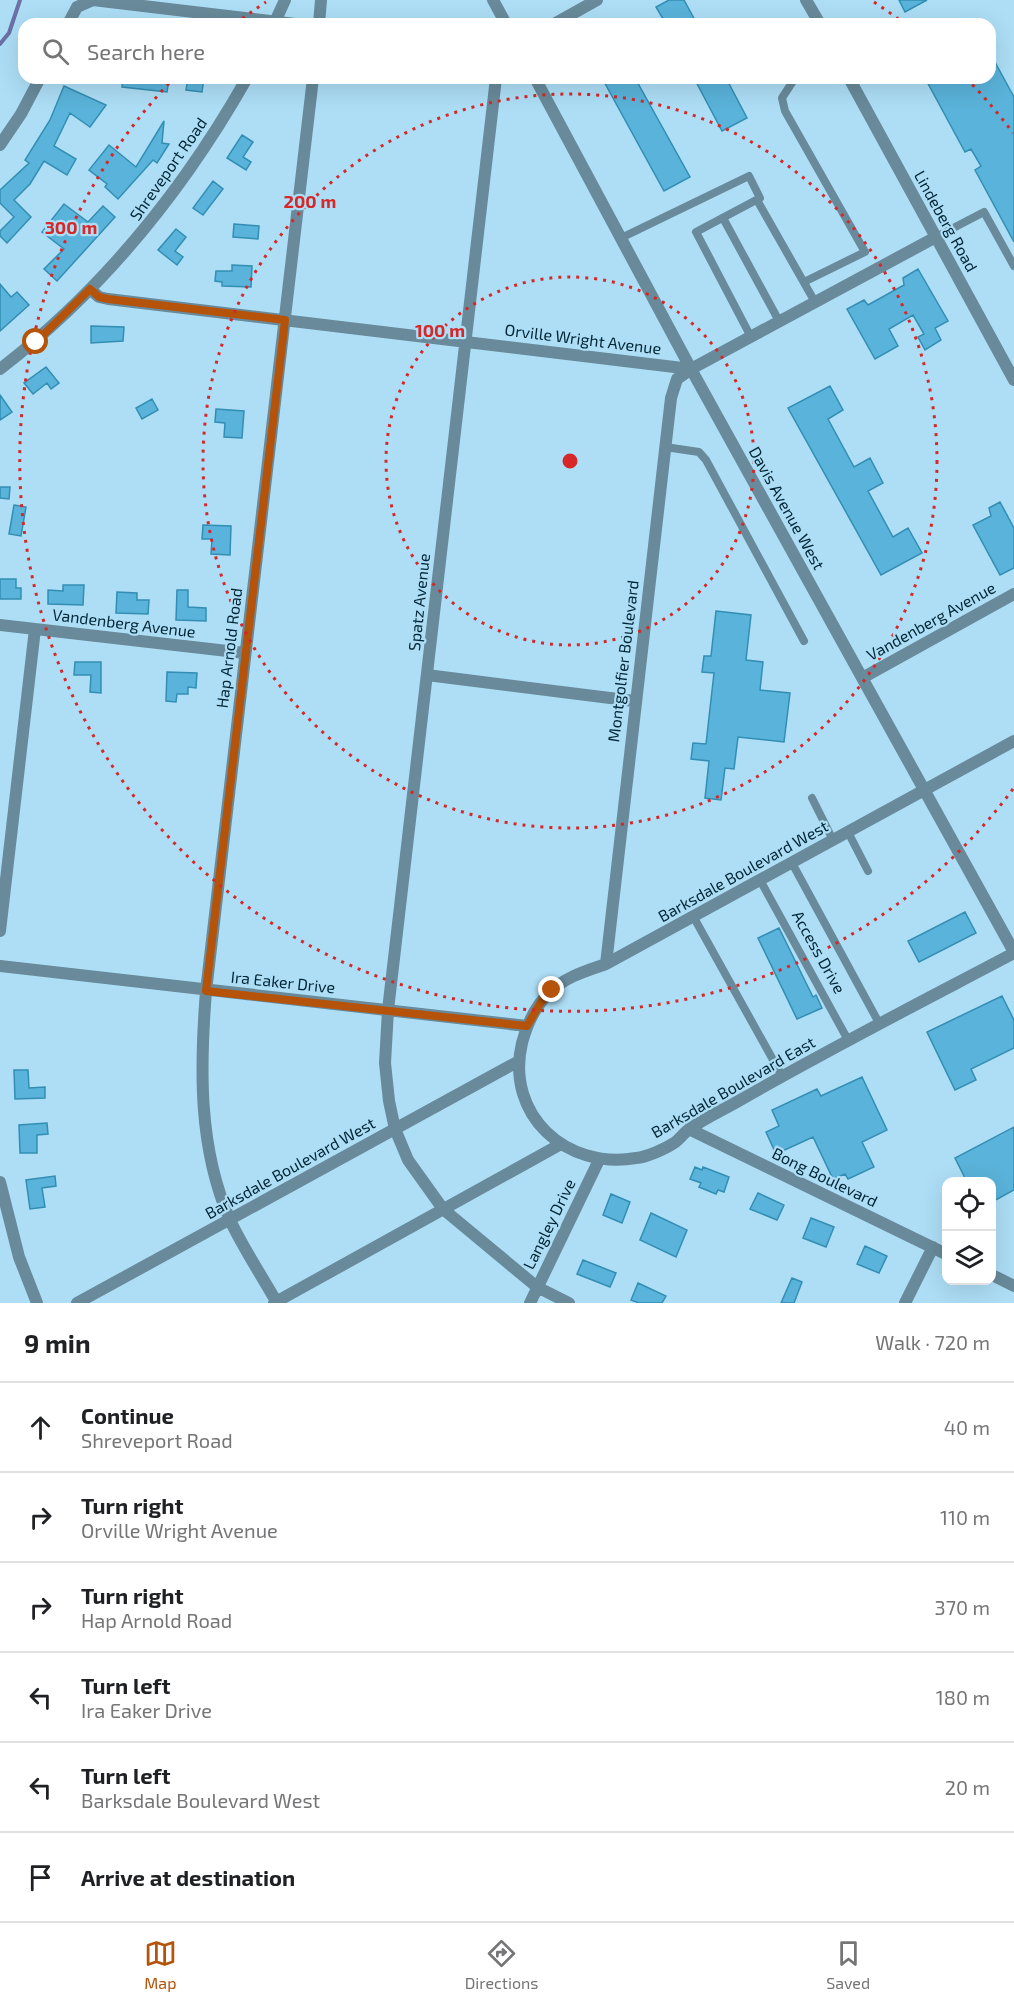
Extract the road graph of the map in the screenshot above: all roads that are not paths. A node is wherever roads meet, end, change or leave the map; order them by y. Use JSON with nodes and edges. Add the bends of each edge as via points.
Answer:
{"nodes":[{"id":1,"x":93,"y":0,"type":"edge"},
{"id":2,"x":285,"y":0,"type":"edge"},
{"id":3,"x":321,"y":0,"type":"edge"},
{"id":4,"x":493,"y":0,"type":"edge"},
{"id":5,"x":597,"y":0,"type":"edge"},
{"id":6,"x":806,"y":0,"type":"edge"},
{"id":7,"x":71,"y":18,"type":"edge"},
{"id":8,"x":241,"y":18,"type":"edge"},
{"id":9,"x":276,"y":18,"type":"edge"},
{"id":10,"x":320,"y":18,"type":"edge"},
{"id":11,"x":503,"y":18,"type":"edge"},
{"id":12,"x":565,"y":18,"type":"edge"},
{"id":13,"x":816,"y":18,"type":"edge"},
{"id":14,"x":37,"y":84,"type":"edge"},
{"id":15,"x":243,"y":84,"type":"edge"},
{"id":16,"x":312,"y":84,"type":"edge"},
{"id":17,"x":495,"y":84,"type":"edge"},
{"id":18,"x":538,"y":84,"type":"edge"},
{"id":19,"x":791,"y":84,"type":"edge"},
{"id":20,"x":852,"y":84,"type":"edge"},
{"id":21,"x":0,"y":144,"type":"edge"},
{"id":22,"x":757,"y":200,"type":"junction"},
{"id":23,"x":723,"y":218,"type":"junction"},
{"id":24,"x":936,"y":237,"type":"junction"},
{"id":25,"x":621,"y":238,"type":"junction"},
{"id":26,"x":1014,"y":266,"type":"edge"},
{"id":27,"x":804,"y":282,"type":"junction"},
{"id":28,"x":90,"y":289,"type":"junction"},
{"id":29,"x":815,"y":302,"type":"junction"},
{"id":30,"x":285,"y":320,"type":"junction"},
{"id":31,"x":779,"y":321,"type":"junction"},
{"id":32,"x":751,"y":337,"type":"junction"},
{"id":33,"x":465,"y":341,"type":"junction"},
{"id":34,"x":0,"y":369,"type":"edge"},
{"id":35,"x":691,"y":369,"type":"junction"},
{"id":36,"x":1014,"y":380,"type":"edge"},
{"id":37,"x":665,"y":447,"type":"junction"},
{"id":38,"x":1014,"y":594,"type":"edge"},
{"id":39,"x":0,"y":625,"type":"edge"},
{"id":40,"x":35,"y":629,"type":"junction"},
{"id":41,"x":804,"y":641,"type":"dead end"},
{"id":42,"x":245,"y":653,"type":"junction"},
{"id":43,"x":427,"y":675,"type":"junction"},
{"id":44,"x":864,"y":677,"type":"junction"},
{"id":45,"x":634,"y":700,"type":"junction"},
{"id":46,"x":1014,"y":741,"type":"edge"},
{"id":47,"x":926,"y":790,"type":"junction"},
{"id":48,"x":812,"y":798,"type":"dead end"},
{"id":49,"x":848,"y":832,"type":"junction"},
{"id":50,"x":833,"y":840,"type":"junction"},
{"id":51,"x":792,"y":863,"type":"junction"},
{"id":52,"x":868,"y":871,"type":"dead end"},
{"id":53,"x":760,"y":880,"type":"junction"},
{"id":54,"x":693,"y":916,"type":"junction"},
{"id":55,"x":0,"y":931,"type":"edge"},
{"id":56,"x":1014,"y":953,"type":"edge"},
{"id":57,"x":606,"y":964,"type":"junction"},
{"id":58,"x":0,"y":966,"type":"edge"},
{"id":59,"x":206,"y":991,"type":"junction"},
{"id":60,"x":388,"y":1010,"type":"junction"},
{"id":61,"x":879,"y":1023,"type":"junction"},
{"id":62,"x":527,"y":1026,"type":"junction"},
{"id":63,"x":848,"y":1040,"type":"junction"},
{"id":64,"x":519,"y":1058,"type":"junction"},
{"id":65,"x":782,"y":1076,"type":"junction"},
{"id":66,"x":395,"y":1129,"type":"junction"},
{"id":67,"x":689,"y":1129,"type":"junction"},
{"id":68,"x":561,"y":1144,"type":"junction"},
{"id":69,"x":599,"y":1160,"type":"junction"},
{"id":70,"x":0,"y":1182,"type":"edge"},
{"id":71,"x":443,"y":1209,"type":"junction"},
{"id":72,"x":230,"y":1219,"type":"junction"},
{"id":73,"x":933,"y":1247,"type":"junction"},
{"id":74,"x":942,"y":1252,"type":"edge"},
{"id":75,"x":996,"y":1277,"type":"edge"},
{"id":76,"x":1014,"y":1286,"type":"edge"},
{"id":77,"x":537,"y":1287,"type":"junction"},
{"id":78,"x":37,"y":1303,"type":"edge"},
{"id":79,"x":77,"y":1303,"type":"edge"},
{"id":80,"x":276,"y":1303,"type":"edge"},
{"id":81,"x":530,"y":1303,"type":"edge"},
{"id":82,"x":569,"y":1303,"type":"edge"},
{"id":83,"x":905,"y":1303,"type":"edge"}],
"edges":[{"from":1,"to":7,"type":"street","via":[[76,7]]},
{"from":1,"to":8,"type":"street"},
{"from":2,"to":9,"type":"street"},
{"from":3,"to":10,"type":"street"},
{"from":4,"to":11,"type":"street"},
{"from":5,"to":12,"type":"street"},
{"from":6,"to":13,"type":"street"},
{"from":14,"to":21,"type":"street"},
{"from":15,"to":28,"type":"street","name":"Shreveport Road","via":[[172,196]]},
{"from":16,"to":30,"type":"street","name":"Hap Arnold Road"},
{"from":17,"to":33,"type":"street","name":"Spatz Avenue"},
{"from":18,"to":25,"type":"street","name":"Davis Avenue West"},
{"from":19,"to":27,"type":"lane","via":[[782,99],[785,111],[865,252]]},
{"from":20,"to":24,"type":"street","name":"Lindeberg Road"},
{"from":22,"to":23,"type":"lane"},
{"from":22,"to":25,"type":"lane","via":[[760,198],[749,176]]},
{"from":22,"to":27,"type":"lane"},
{"from":23,"to":31,"type":"lane"},
{"from":23,"to":32,"type":"lane","via":[[696,232]]},
{"from":24,"to":26,"type":"lane","via":[[984,212]]},
{"from":24,"to":29,"type":"street"},
{"from":24,"to":36,"type":"street","name":"Lindeberg Road"},
{"from":25,"to":35,"type":"street","name":"Davis Avenue West"},
{"from":27,"to":29,"type":"lane"},
{"from":28,"to":30,"type":"street","name":"Orville Wright Avenue","via":[[108,299]]},
{"from":28,"to":34,"type":"street","name":"Shreveport Road","via":[[36,342]]},
{"from":29,"to":31,"type":"street"},
{"from":30,"to":33,"type":"street","name":"Orville Wright Avenue"},
{"from":30,"to":42,"type":"street","name":"Hap Arnold Road"},
{"from":31,"to":32,"type":"street"},
{"from":32,"to":35,"type":"street"},
{"from":33,"to":35,"type":"street","name":"Orville Wright Avenue"},
{"from":33,"to":43,"type":"street","name":"Spatz Avenue"},
{"from":35,"to":37,"type":"street","name":"Montgolfier Boulevard","via":[[677,378]]},
{"from":35,"to":44,"type":"street","name":"Davis Avenue West"},
{"from":37,"to":41,"type":"lane","via":[[699,452],[706,460]]},
{"from":37,"to":45,"type":"street","name":"Montgolfier Boulevard"},
{"from":38,"to":44,"type":"street","name":"Vandenberg Avenue"},
{"from":39,"to":40,"type":"street","name":"Vandenberg Avenue"},
{"from":40,"to":42,"type":"street","name":"Vandenberg Avenue"},
{"from":40,"to":55,"type":"street"},
{"from":42,"to":59,"type":"street","name":"Hap Arnold Road"},
{"from":43,"to":45,"type":"street"},
{"from":43,"to":60,"type":"street","name":"Spatz Avenue"},
{"from":44,"to":47,"type":"street","name":"Davis Avenue West"},
{"from":45,"to":57,"type":"street","name":"Montgolfier Boulevard"},
{"from":46,"to":47,"type":"street","name":"Barksdale Boulevard West"},
{"from":47,"to":49,"type":"street","name":"Barksdale Boulevard West"},
{"from":47,"to":56,"type":"street","name":"Davis Avenue West"},
{"from":48,"to":50,"type":"lane"},
{"from":49,"to":50,"type":"street","name":"Barksdale Boulevard West"},
{"from":49,"to":52,"type":"lane"},
{"from":50,"to":51,"type":"street","name":"Barksdale Boulevard West"},
{"from":51,"to":53,"type":"street","name":"Barksdale Boulevard West"},
{"from":51,"to":61,"type":"lane","name":"Access Drive"},
{"from":53,"to":54,"type":"street","name":"Barksdale Boulevard West"},
{"from":53,"to":63,"type":"lane","name":"Access Drive"},
{"from":54,"to":57,"type":"street","name":"Barksdale Boulevard West"},
{"from":54,"to":65,"type":"lane"},
{"from":56,"to":61,"type":"street","name":"Barksdale Boulevard East"},
{"from":57,"to":62,"type":"street","name":"Barksdale Boulevard West","via":[[578,973],[552,990]]},
{"from":58,"to":59,"type":"street","name":"Ira Eaker Drive"},
{"from":59,"to":60,"type":"street","name":"Ira Eaker Drive"},
{"from":59,"to":72,"type":"street","name":"Hap Arnold Road","via":[[203,1106],[214,1166]]},
{"from":60,"to":62,"type":"street","name":"Ira Eaker Drive"},
{"from":60,"to":66,"type":"street","name":"Spatz Avenue","via":[[385,1063]]},
{"from":61,"to":63,"type":"street","name":"Barksdale Boulevard East"},
{"from":62,"to":64,"type":"street","name":"Barksdale Boulevard West"},
{"from":63,"to":65,"type":"street","name":"Barksdale Boulevard East"},
{"from":64,"to":66,"type":"street","name":"Barksdale Boulevard West"},
{"from":64,"to":68,"type":"street","via":[[518,1082],[531,1114]]},
{"from":65,"to":67,"type":"street","name":"Barksdale Boulevard East"},
{"from":66,"to":71,"type":"street","via":[[408,1160]]},
{"from":66,"to":72,"type":"street","name":"Barksdale Boulevard West"},
{"from":67,"to":69,"type":"street","name":"Barksdale Boulevard East","via":[[673,1144],[638,1158]]},
{"from":67,"to":73,"type":"street","name":"Bong Boulevard"},
{"from":68,"to":69,"type":"street","name":"Barksdale Boulevard East"},
{"from":68,"to":71,"type":"street"},
{"from":69,"to":77,"type":"street","name":"Langley Drive"},
{"from":70,"to":78,"type":"street","via":[[19,1257]]},
{"from":71,"to":77,"type":"street"},
{"from":71,"to":80,"type":"street"},
{"from":72,"to":79,"type":"street","name":"Barksdale Boulevard West"},
{"from":72,"to":80,"type":"street"},
{"from":73,"to":74,"type":"street","name":"Bong Boulevard"},
{"from":73,"to":83,"type":"street"},
{"from":75,"to":76,"type":"street"},
{"from":77,"to":81,"type":"street","name":"Langley Drive"},
{"from":77,"to":82,"type":"street"}]}
